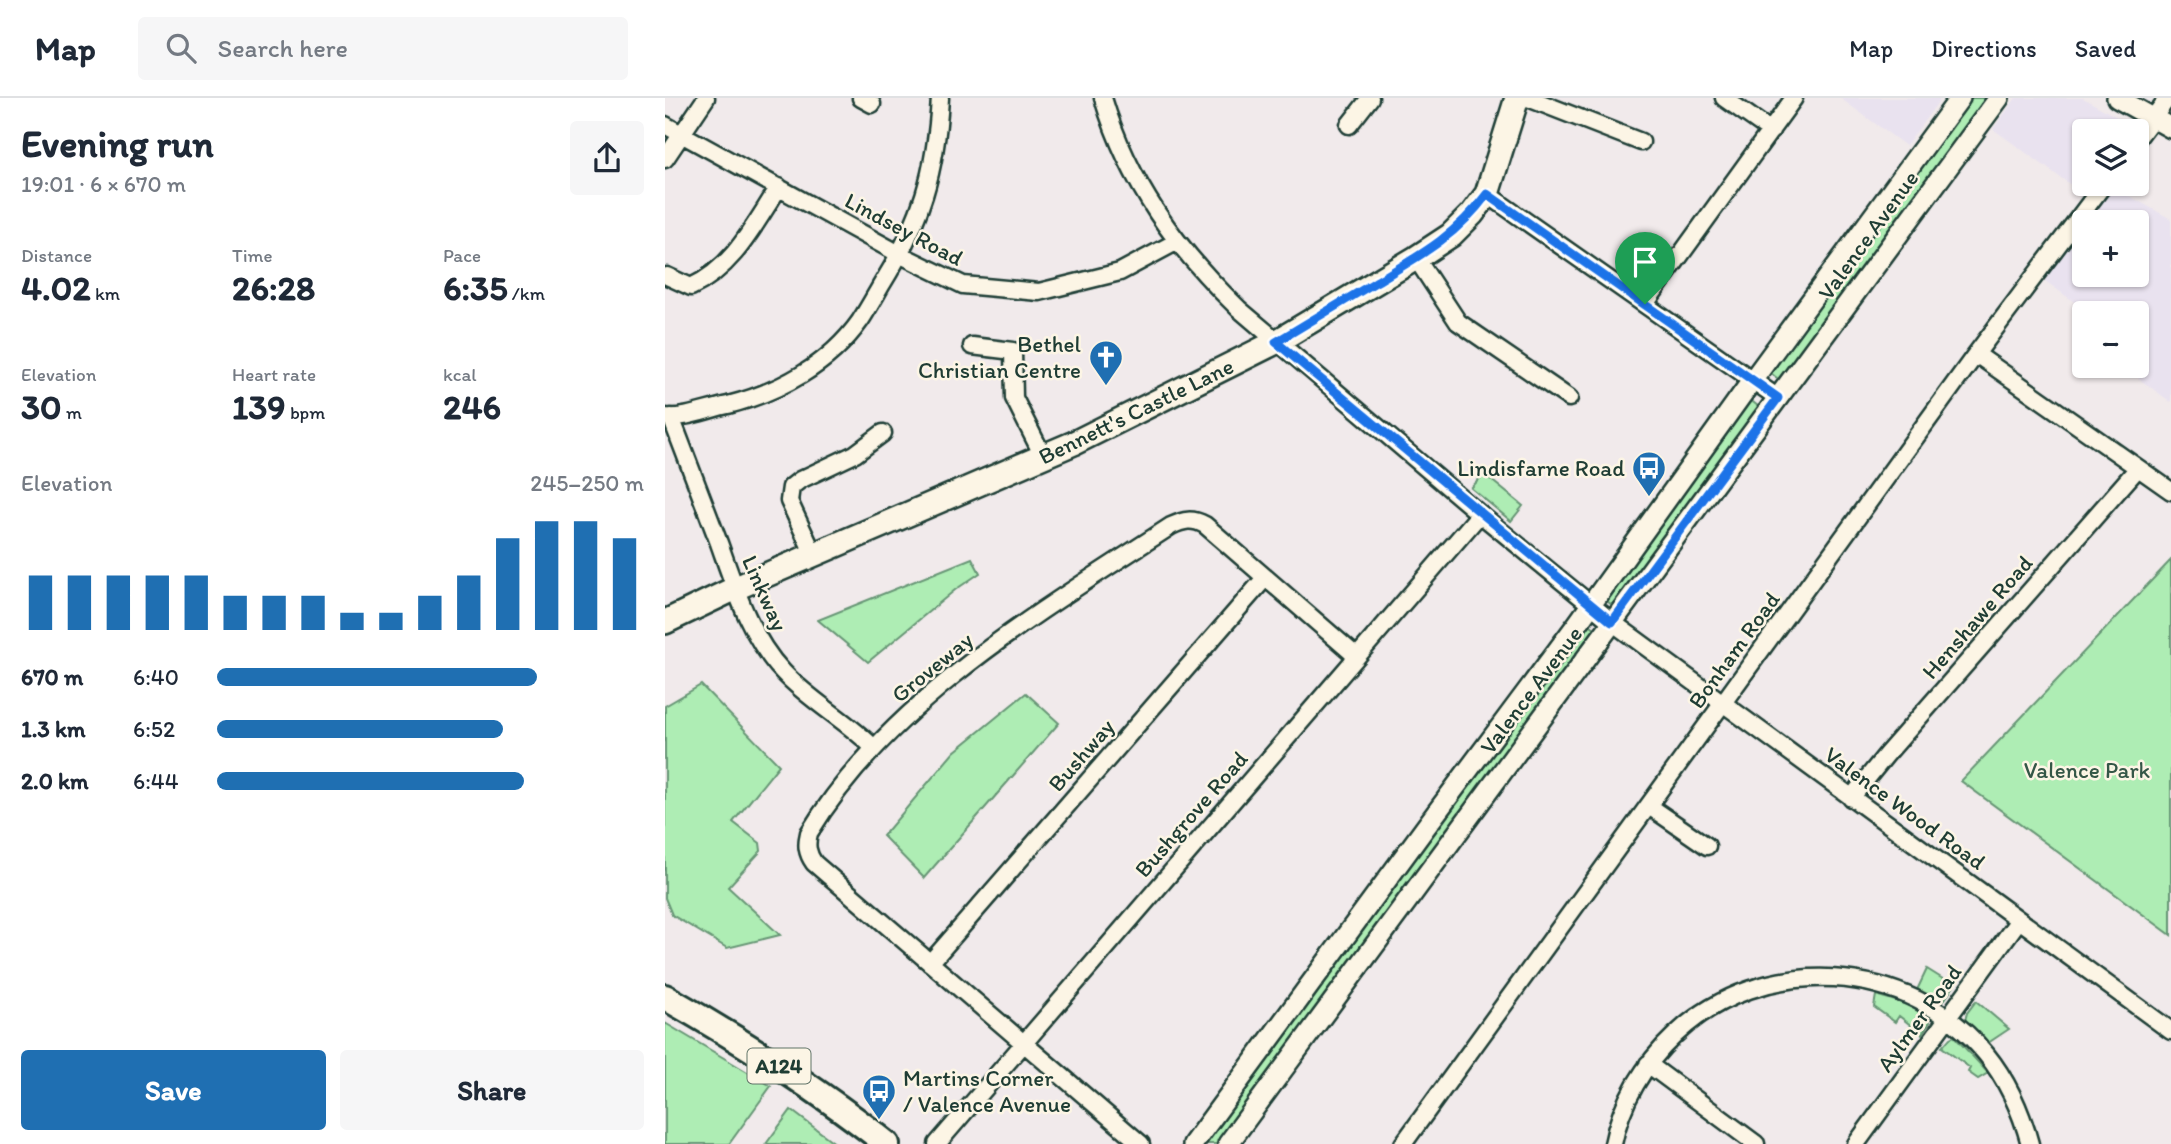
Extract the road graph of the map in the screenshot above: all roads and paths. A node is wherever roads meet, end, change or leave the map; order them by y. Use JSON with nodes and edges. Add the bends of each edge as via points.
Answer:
{"nodes":[{"id":1,"x":706,"y":98,"type":"edge"},
{"id":2,"x":940,"y":98,"type":"edge"},
{"id":3,"x":1103,"y":98,"type":"edge"},
{"id":4,"x":1370,"y":98,"type":"edge"},
{"id":5,"x":1517,"y":98,"type":"edge"},
{"id":6,"x":1528,"y":98,"type":"edge"},
{"id":7,"x":1724,"y":98,"type":"edge"},
{"id":8,"x":1794,"y":98,"type":"edge"},
{"id":9,"x":1960,"y":98,"type":"edge"},
{"id":10,"x":1999,"y":98,"type":"edge"},
{"id":11,"x":2117,"y":98,"type":"edge"},
{"id":12,"x":2168,"y":98,"type":"edge"},
{"id":13,"x":2152,"y":118,"type":"junction"},
{"id":14,"x":2149,"y":122,"type":"edge"},
{"id":15,"x":665,"y":125,"type":"edge"},
{"id":16,"x":1349,"y":125,"type":"dead end"},
{"id":17,"x":2171,"y":128,"type":"edge"},
{"id":18,"x":1770,"y":131,"type":"junction"},
{"id":19,"x":683,"y":134,"type":"junction"},
{"id":20,"x":1641,"y":142,"type":"dead end"},
{"id":21,"x":665,"y":159,"type":"edge"},
{"id":22,"x":779,"y":187,"type":"junction"},
{"id":23,"x":1487,"y":194,"type":"junction"},
{"id":24,"x":2095,"y":196,"type":"edge"},
{"id":25,"x":1176,"y":242,"type":"junction"},
{"id":26,"x":901,"y":255,"type":"junction"},
{"id":27,"x":1416,"y":258,"type":"junction"},
{"id":28,"x":667,"y":276,"type":"dead end"},
{"id":29,"x":1645,"y":304,"type":"junction"},
{"id":30,"x":1276,"y":342,"type":"junction"},
{"id":31,"x":972,"y":346,"type":"dead end"},
{"id":32,"x":1976,"y":355,"type":"junction"},
{"id":33,"x":1753,"y":380,"type":"junction"},
{"id":34,"x":1569,"y":398,"type":"dead end"},
{"id":35,"x":1778,"y":398,"type":"junction"},
{"id":36,"x":668,"y":417,"type":"edge"},
{"id":37,"x":883,"y":433,"type":"dead end"},
{"id":38,"x":1043,"y":456,"type":"junction"},
{"id":39,"x":2138,"y":468,"type":"junction"},
{"id":40,"x":2171,"y":491,"type":"edge"},
{"id":41,"x":1480,"y":514,"type":"junction"},
{"id":42,"x":814,"y":555,"type":"junction"},
{"id":43,"x":1265,"y":578,"type":"junction"},
{"id":44,"x":736,"y":588,"type":"junction"},
{"id":45,"x":1591,"y":604,"type":"junction"},
{"id":46,"x":665,"y":622,"type":"edge"},
{"id":47,"x":1612,"y":622,"type":"junction"},
{"id":48,"x":1356,"y":656,"type":"junction"},
{"id":49,"x":1723,"y":704,"type":"junction"},
{"id":50,"x":874,"y":748,"type":"junction"},
{"id":51,"x":1851,"y":798,"type":"junction"},
{"id":52,"x":1649,"y":806,"type":"junction"},
{"id":53,"x":1707,"y":846,"type":"dead end"},
{"id":54,"x":2019,"y":920,"type":"junction"},
{"id":55,"x":930,"y":963,"type":"junction"},
{"id":56,"x":665,"y":997,"type":"edge"},
{"id":57,"x":1947,"y":1018,"type":"junction"},
{"id":58,"x":2171,"y":1031,"type":"edge"},
{"id":59,"x":1022,"y":1044,"type":"junction"},
{"id":60,"x":1648,"y":1064,"type":"junction"},
{"id":61,"x":887,"y":1144,"type":"edge"},
{"id":62,"x":937,"y":1144,"type":"edge"},
{"id":63,"x":1141,"y":1144,"type":"edge"},
{"id":64,"x":1193,"y":1144,"type":"edge"},
{"id":65,"x":1228,"y":1144,"type":"edge"},
{"id":66,"x":1403,"y":1144,"type":"edge"},
{"id":67,"x":1613,"y":1144,"type":"edge"},
{"id":68,"x":1756,"y":1144,"type":"edge"},
{"id":69,"x":1856,"y":1144,"type":"edge"},
{"id":70,"x":2030,"y":1144,"type":"edge"}],
"edges":[{"from":1,"to":19,"type":"street"},
{"from":2,"to":26,"type":"street","via":[[925,197]]},
{"from":3,"to":25,"type":"street","via":[[1139,185]]},
{"from":4,"to":16,"type":"street"},
{"from":5,"to":23,"type":"main road","name":"Bennett's Castle Lane"},
{"from":6,"to":20,"type":"street"},
{"from":7,"to":18,"type":"street"},
{"from":8,"to":18,"type":"street"},
{"from":9,"to":33,"type":"street","name":"Valence Avenue"},
{"from":10,"to":35,"type":"street","name":"Valence Avenue"},
{"from":11,"to":13,"type":"street"},
{"from":12,"to":13,"type":"street"},
{"from":13,"to":14,"type":"street"},
{"from":13,"to":17,"type":"street"},
{"from":15,"to":19,"type":"street","name":"Lindsey Road"},
{"from":18,"to":29,"type":"street"},
{"from":19,"to":21,"type":"street"},
{"from":19,"to":22,"type":"street","name":"Lindsey Road"},
{"from":22,"to":26,"type":"street","name":"Lindsey Road"},
{"from":22,"to":28,"type":"street","via":[[733,257],[705,280],[691,287]]},
{"from":23,"to":27,"type":"main road","name":"Bennett's Castle Lane","via":[[1451,234]]},
{"from":23,"to":29,"type":"street"},
{"from":24,"to":32,"type":"street","name":"Bonham Road"},
{"from":25,"to":26,"type":"street","name":"Lindsey Road","via":[[1120,272],[1039,292],[963,285]]},
{"from":25,"to":30,"type":"street","via":[[1203,275]]},
{"from":26,"to":36,"type":"street","via":[[859,323],[808,371],[780,388],[746,400]]},
{"from":27,"to":30,"type":"main road","name":"Bennett's Castle Lane"},
{"from":27,"to":34,"type":"street","via":[[1458,322]]},
{"from":29,"to":33,"type":"street"},
{"from":30,"to":38,"type":"main road","name":"Bennett's Castle Lane"},
{"from":30,"to":41,"type":"street"},
{"from":31,"to":38,"type":"street","via":[[1013,351],[1014,398]]},
{"from":32,"to":39,"type":"street"},
{"from":32,"to":49,"type":"street","name":"Bonham Road"},
{"from":33,"to":35,"type":"street"},
{"from":33,"to":45,"type":"street","name":"Valence Avenue"},
{"from":35,"to":47,"type":"street","name":"Valence Avenue"},
{"from":36,"to":44,"type":"street","name":"Linkway"},
{"from":37,"to":42,"type":"street","via":[[855,454],[791,487],[789,500]]},
{"from":38,"to":42,"type":"main road","name":"Bennett's Castle Lane"},
{"from":39,"to":40,"type":"street"},
{"from":39,"to":51,"type":"street","name":"Henshawe Road"},
{"from":41,"to":45,"type":"street"},
{"from":41,"to":48,"type":"street","name":"Bushgrove Road"},
{"from":42,"to":44,"type":"main road","name":"Bennett's Castle Lane"},
{"from":43,"to":48,"type":"street","name":"Groveway"},
{"from":43,"to":50,"type":"street","name":"Groveway","via":[[1205,525],[1184,520],[1027,620],[919,704]]},
{"from":43,"to":55,"type":"street","name":"Bushway"},
{"from":44,"to":46,"type":"main road","name":"Bennett's Castle Lane"},
{"from":44,"to":50,"type":"street","name":"Linkway","via":[[765,650],[783,673]]},
{"from":45,"to":47,"type":"street"},
{"from":45,"to":64,"type":"street","name":"Valence Avenue"},
{"from":47,"to":49,"type":"street","name":"Valence Wood Road"},
{"from":47,"to":65,"type":"street","name":"Valence Avenue"},
{"from":48,"to":59,"type":"street","name":"Bushgrove Road"},
{"from":49,"to":51,"type":"street","name":"Valence Wood Road"},
{"from":49,"to":52,"type":"street","name":"Bonham Road"},
{"from":50,"to":55,"type":"street","name":"Groveway","via":[[813,826],[808,854]]},
{"from":51,"to":54,"type":"street","name":"Valence Wood Road"},
{"from":52,"to":53,"type":"street"},
{"from":52,"to":66,"type":"street","name":"Bonham Road"},
{"from":54,"to":57,"type":"street","name":"Aylmer Road"},
{"from":54,"to":58,"type":"street","name":"Valence Wood Road"},
{"from":55,"to":59,"type":"street","name":"Groveway"},
{"from":56,"to":61,"type":"main road","number":"A124","via":[[792,1074]]},
{"from":57,"to":60,"type":"street","via":[[1878,984],[1827,977],[1788,979],[1750,989],[1704,1011]]},
{"from":57,"to":69,"type":"street","name":"Aylmer Road"},
{"from":57,"to":70,"type":"street","via":[[2001,1074]]},
{"from":59,"to":62,"type":"street","name":"Bushgrove Road"},
{"from":59,"to":63,"type":"street","name":"Groveway"},
{"from":60,"to":67,"type":"street","via":[[1623,1110]]},
{"from":60,"to":68,"type":"street"}]}
